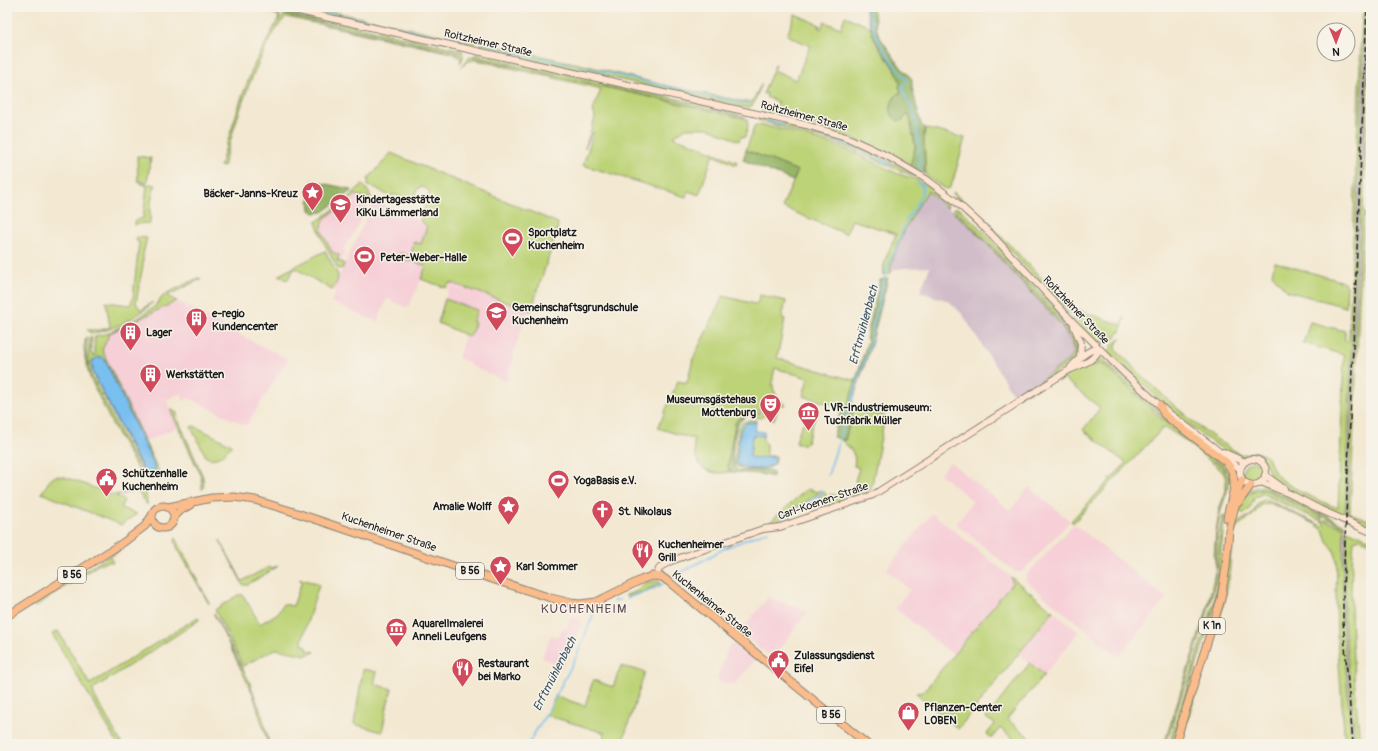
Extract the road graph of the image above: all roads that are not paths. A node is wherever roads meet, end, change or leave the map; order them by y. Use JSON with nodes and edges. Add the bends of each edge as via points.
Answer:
{"nodes":[{"id":1,"x":281,"y":7,"type":"edge"},
{"id":2,"x":1073,"y":322,"type":"junction"},
{"id":3,"x":1099,"y":349,"type":"junction"},
{"id":4,"x":1080,"y":358,"type":"junction"},
{"id":5,"x":1069,"y":370,"type":"junction"},
{"id":6,"x":1160,"y":405,"type":"junction"},
{"id":7,"x":1216,"y":449,"type":"junction"},
{"id":8,"x":1245,"y":462,"type":"junction"},
{"id":9,"x":1240,"y":469,"type":"junction"},
{"id":10,"x":1265,"y":475,"type":"junction"},
{"id":11,"x":1242,"y":480,"type":"junction"},
{"id":12,"x":1260,"y":482,"type":"junction"},
{"id":13,"x":1250,"y":485,"type":"junction"},
{"id":14,"x":1290,"y":494,"type":"junction"},
{"id":15,"x":197,"y":501,"type":"junction"},
{"id":16,"x":1235,"y":506,"type":"junction"},
{"id":17,"x":168,"y":507,"type":"junction"},
{"id":18,"x":174,"y":516,"type":"junction"},
{"id":19,"x":151,"y":517,"type":"junction"},
{"id":20,"x":157,"y":527,"type":"junction"},
{"id":21,"x":1371,"y":532,"type":"edge"},
{"id":22,"x":124,"y":542,"type":"junction"},
{"id":23,"x":1226,"y":563,"type":"junction"},
{"id":24,"x":656,"y":576,"type":"junction"},
{"id":25,"x":7,"y":616,"type":"edge"},
{"id":26,"x":867,"y":744,"type":"edge"},
{"id":27,"x":1175,"y":744,"type":"edge"}],
"edges":[{"from":1,"to":2,"type":"street","name":"Roitzheimer Straße","via":[[838,134],[887,156],[926,179],[954,200],[977,220]]},
{"from":2,"to":3,"type":"street","name":"Roitzheimer Straße"},
{"from":2,"to":4,"type":"street","via":[[1081,343]]},
{"from":3,"to":4,"type":"street","name":"Carl-Koenen-Straße","via":[[1093,349]]},
{"from":3,"to":5,"type":"street","name":"Carl-Koenen-Straße","via":[[1097,355]]},
{"from":3,"to":6,"type":"street","name":"Roitzheimer Straße"},
{"from":4,"to":5,"type":"street","name":"Carl-Koenen-Straße"},
{"from":5,"to":24,"type":"street","name":"Carl-Koenen-Straße","via":[[873,494],[777,527],[763,529],[666,564],[660,567]]},
{"from":6,"to":7,"type":"street","name":"Roitzheimer Straße"},
{"from":6,"to":23,"type":"main road","number":"K 1n","via":[[1164,414],[1226,462],[1232,472],[1235,485],[1228,512],[1222,556]]},
{"from":7,"to":8,"type":"street","name":"Roitzheimer Straße"},
{"from":7,"to":9,"type":"street","name":"Roitzheimer Straße"},
{"from":8,"to":9,"type":"street"},
{"from":8,"to":10,"type":"street","via":[[1260,462],[1265,468]]},
{"from":9,"to":11,"type":"street"},
{"from":10,"to":12,"type":"street"},
{"from":10,"to":14,"type":"street"},
{"from":11,"to":13,"type":"street"},
{"from":11,"to":16,"type":"main road","number":"K 1n","via":[[1234,502]]},
{"from":12,"to":13,"type":"street"},
{"from":12,"to":14,"type":"street"},
{"from":13,"to":16,"type":"main road","number":"K 1n"},
{"from":14,"to":21,"type":"street"},
{"from":15,"to":17,"type":"main road","name":"Kuchenheimer Straße","number":"B 56"},
{"from":15,"to":18,"type":"main road","name":"Kuchenheimer Straße","number":"B 56"},
{"from":15,"to":24,"type":"main road","name":"Kuchenheimer Straße","number":"B 56","via":[[231,497],[263,502],[571,603],[596,602],[648,576]]},
{"from":16,"to":23,"type":"main road","number":"K 1n","via":[[1229,530]]},
{"from":17,"to":18,"type":"main road"},
{"from":17,"to":19,"type":"main road","via":[[157,508]]},
{"from":18,"to":20,"type":"main road","via":[[169,527]]},
{"from":19,"to":20,"type":"main road"},
{"from":19,"to":22,"type":"main road","number":"B 56","via":[[145,526]]},
{"from":20,"to":22,"type":"main road","number":"B 56"},
{"from":22,"to":25,"type":"main road","number":"B 56"},
{"from":23,"to":27,"type":"main road","number":"K 1n","via":[[1219,604]]},
{"from":24,"to":26,"type":"main road","name":"Kuchenheimer Straße","number":"B 56","via":[[669,582]]}]}
